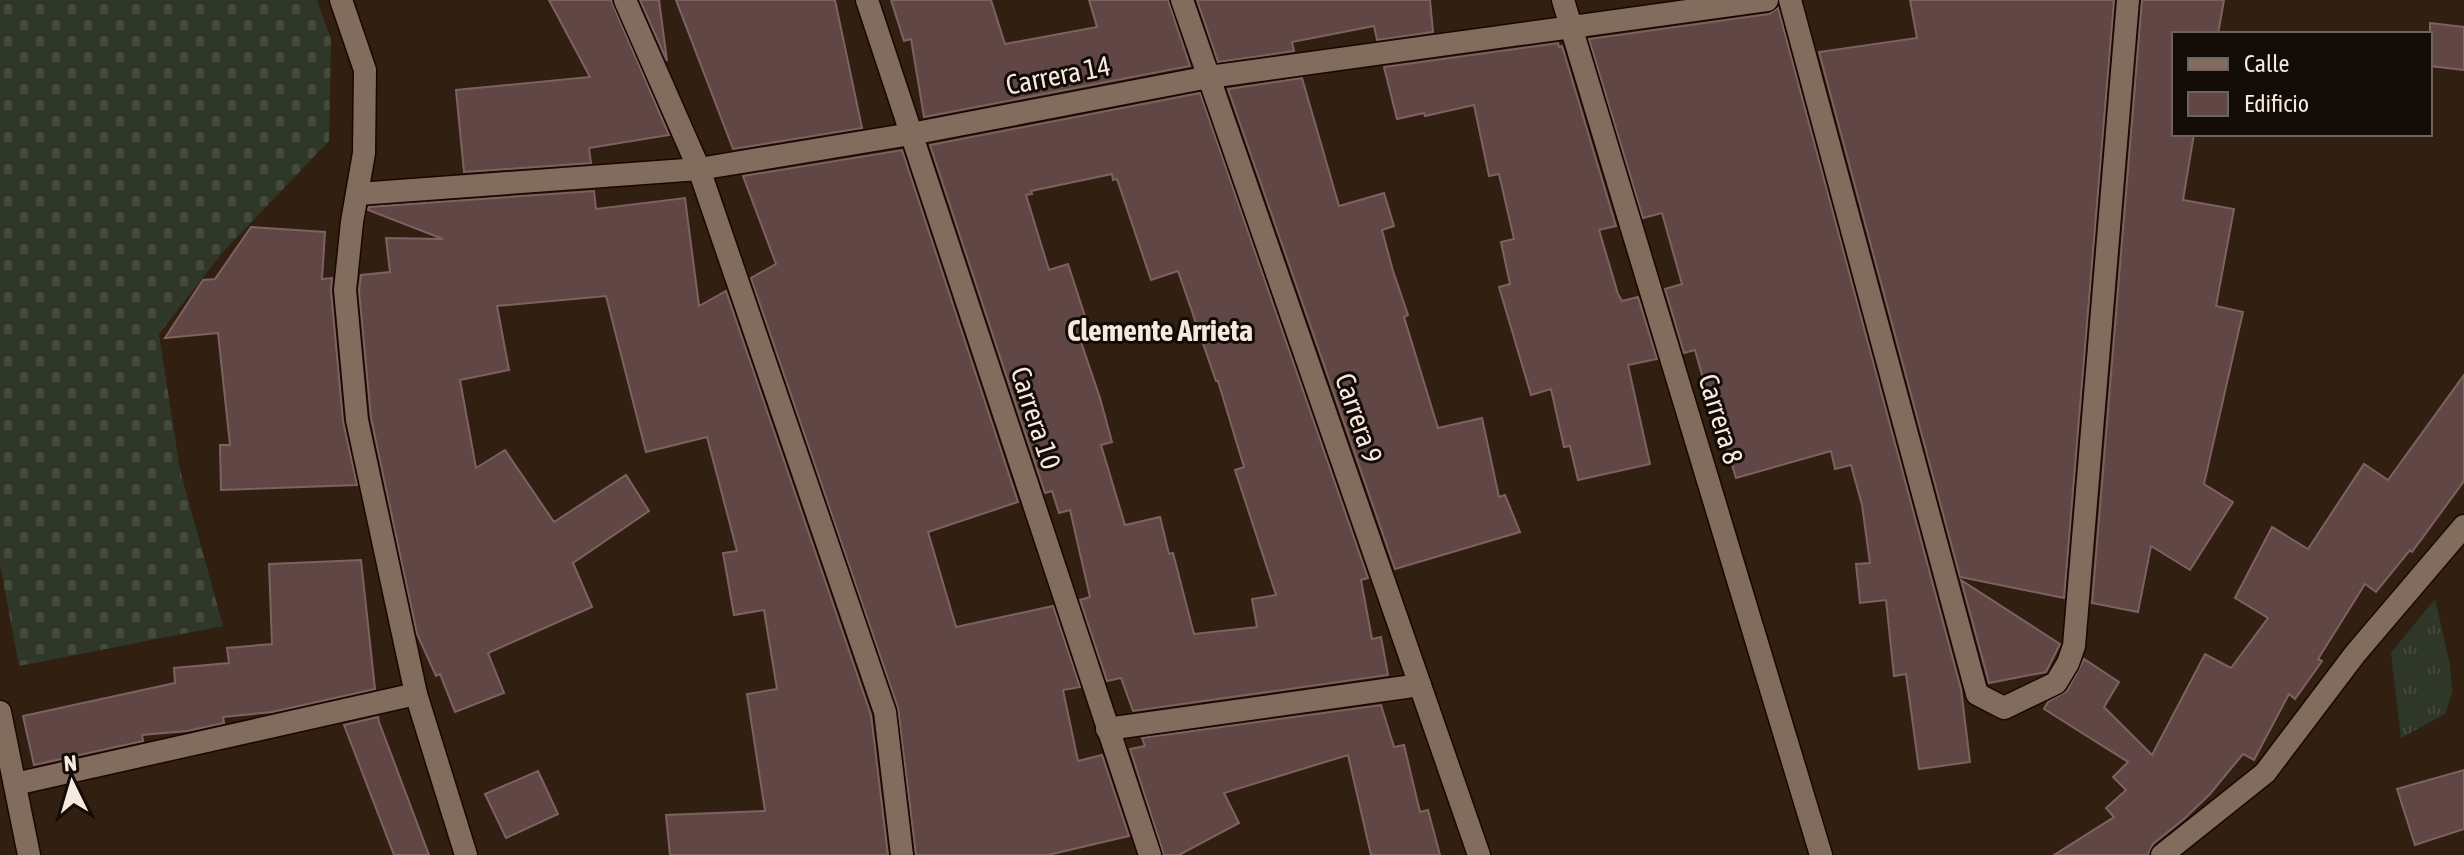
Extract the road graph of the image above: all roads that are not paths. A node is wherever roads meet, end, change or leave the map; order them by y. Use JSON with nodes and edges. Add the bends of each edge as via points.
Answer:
{"nodes":[{"id":1,"x":341,"y":0,"type":"edge"},
{"id":2,"x":625,"y":0,"type":"edge"},
{"id":3,"x":867,"y":0,"type":"edge"},
{"id":4,"x":1182,"y":0,"type":"edge"},
{"id":5,"x":1563,"y":0,"type":"edge"},
{"id":6,"x":1767,"y":0,"type":"edge"},
{"id":7,"x":1790,"y":0,"type":"edge"},
{"id":8,"x":2128,"y":0,"type":"edge"},
{"id":9,"x":1571,"y":27,"type":"junction"},
{"id":10,"x":1209,"y":77,"type":"junction"},
{"id":11,"x":911,"y":134,"type":"junction"},
{"id":12,"x":699,"y":169,"type":"junction"},
{"id":13,"x":358,"y":194,"type":"junction"},
{"id":14,"x":2464,"y":526,"type":"edge"},
{"id":15,"x":1420,"y":685,"type":"junction"},
{"id":16,"x":416,"y":694,"type":"junction"},
{"id":17,"x":0,"y":712,"type":"edge"},
{"id":18,"x":1107,"y":729,"type":"junction"},
{"id":19,"x":15,"y":784,"type":"junction"},
{"id":20,"x":29,"y":855,"type":"edge"},
{"id":21,"x":466,"y":855,"type":"edge"},
{"id":22,"x":902,"y":855,"type":"edge"},
{"id":23,"x":1150,"y":855,"type":"edge"},
{"id":24,"x":1479,"y":855,"type":"edge"},
{"id":25,"x":1821,"y":855,"type":"edge"},
{"id":26,"x":2162,"y":855,"type":"edge"}],
"edges":[{"from":1,"to":13,"type":"street","via":[[365,70]]},
{"from":2,"to":12,"type":"street"},
{"from":3,"to":11,"type":"street","name":"Carrera 10"},
{"from":4,"to":10,"type":"street","name":"Carrera 9"},
{"from":5,"to":9,"type":"street","name":"Carrera 8"},
{"from":6,"to":9,"type":"street","name":"Carrera 14"},
{"from":7,"to":8,"type":"street","via":[[1977,694],[2004,708],[2056,683],[2074,646]]},
{"from":9,"to":10,"type":"street","name":"Carrera 14"},
{"from":9,"to":25,"type":"street","name":"Carrera 8"},
{"from":10,"to":11,"type":"street","name":"Carrera 14"},
{"from":10,"to":15,"type":"street","name":"Carrera 9"},
{"from":11,"to":12,"type":"street","name":"Carrera 14"},
{"from":11,"to":18,"type":"street","name":"Carrera 10"},
{"from":12,"to":13,"type":"street","name":"Carrera 14"},
{"from":12,"to":22,"type":"street","via":[[885,712]]},
{"from":13,"to":16,"type":"street","via":[[345,290],[357,420]]},
{"from":14,"to":26,"type":"street","via":[[2355,654],[2265,773]]},
{"from":15,"to":18,"type":"street"},
{"from":15,"to":24,"type":"street","name":"Carrera 9"},
{"from":16,"to":19,"type":"street"},
{"from":16,"to":21,"type":"street"},
{"from":17,"to":19,"type":"street"},
{"from":18,"to":23,"type":"street","name":"Carrera 10"},
{"from":19,"to":20,"type":"street"}]}
